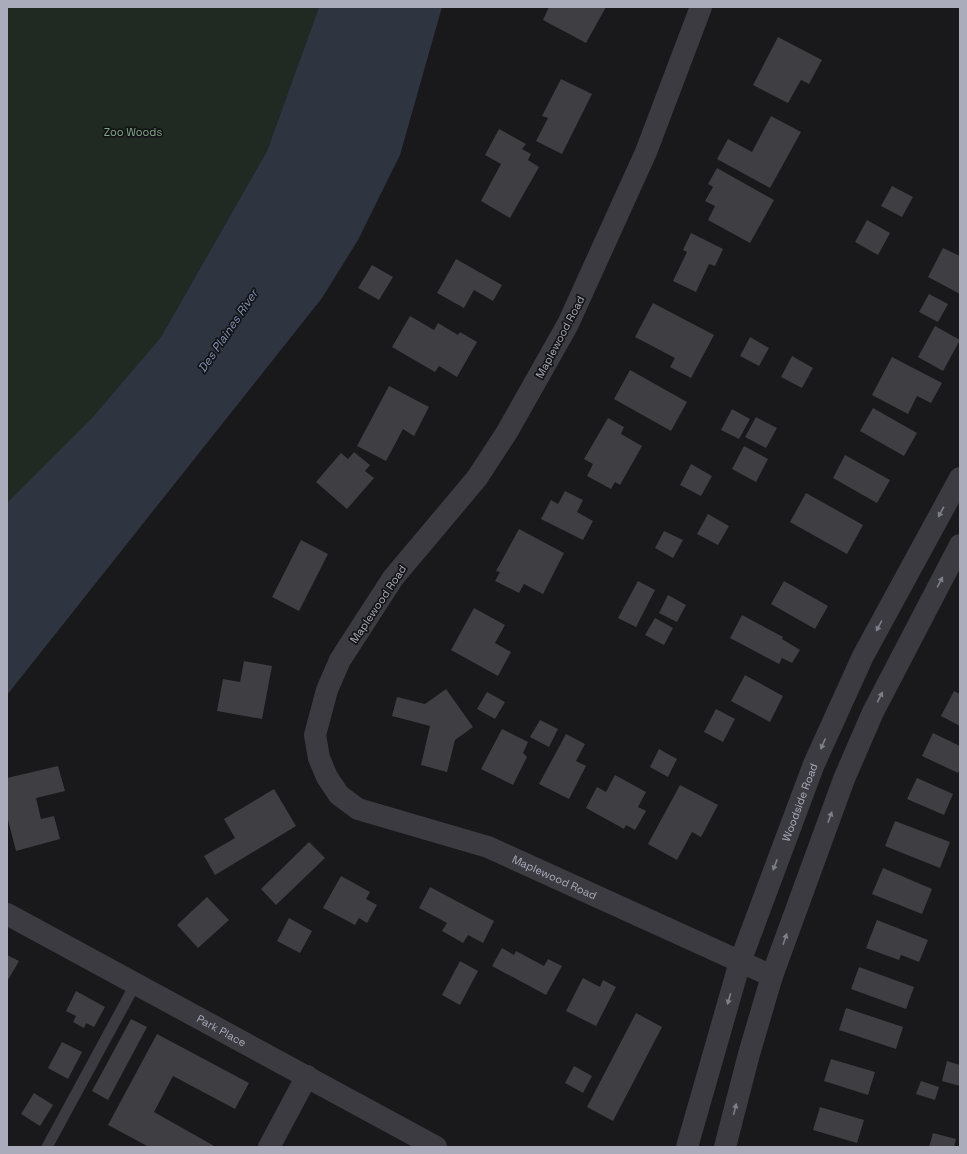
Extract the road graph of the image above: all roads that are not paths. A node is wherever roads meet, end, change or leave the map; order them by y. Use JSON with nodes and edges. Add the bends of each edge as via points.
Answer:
{"nodes":[{"id":1,"x":701,"y":7,"type":"edge"},
{"id":2,"x":960,"y":478,"type":"edge"},
{"id":3,"x":960,"y":545,"type":"edge"},
{"id":4,"x":7,"y":914,"type":"edge"},
{"id":5,"x":740,"y":962,"type":"junction"},
{"id":6,"x":772,"y":976,"type":"junction"},
{"id":7,"x":136,"y":983,"type":"junction"},
{"id":8,"x":307,"y":1076,"type":"junction"},
{"id":9,"x":690,"y":1137,"type":"edge"},
{"id":10,"x":47,"y":1147,"type":"edge"},
{"id":11,"x":269,"y":1147,"type":"edge"},
{"id":12,"x":436,"y":1147,"type":"edge"},
{"id":13,"x":681,"y":1147,"type":"edge"},
{"id":14,"x":726,"y":1147,"type":"edge"}],
"edges":[{"from":1,"to":5,"type":"street","name":"Maplewood Road","via":[[646,152],[568,324],[511,425],[477,478],[393,578],[340,660],[327,690],[315,735],[319,758],[327,777],[340,795],[358,809],[488,847]]},
{"from":2,"to":5,"type":"street","name":"Woodside Road","one_way":true,"via":[[863,656],[839,707],[786,836]]},
{"from":6,"to":3,"type":"street","one_way":true,"via":[[844,779],[872,712]]},
{"from":4,"to":7,"type":"street","name":"Park Place"},
{"from":5,"to":6,"type":"street","name":"Maplewood Road"},
{"from":5,"to":9,"type":"street","name":"Woodside Road","one_way":true},
{"from":14,"to":6,"type":"street","one_way":true},
{"from":7,"to":8,"type":"street","name":"Park Place"},
{"from":7,"to":10,"type":"lane"},
{"from":8,"to":11,"type":"street"},
{"from":8,"to":12,"type":"street","name":"Park Place"},
{"from":9,"to":13,"type":"street","name":"Woodside Road"}]}
